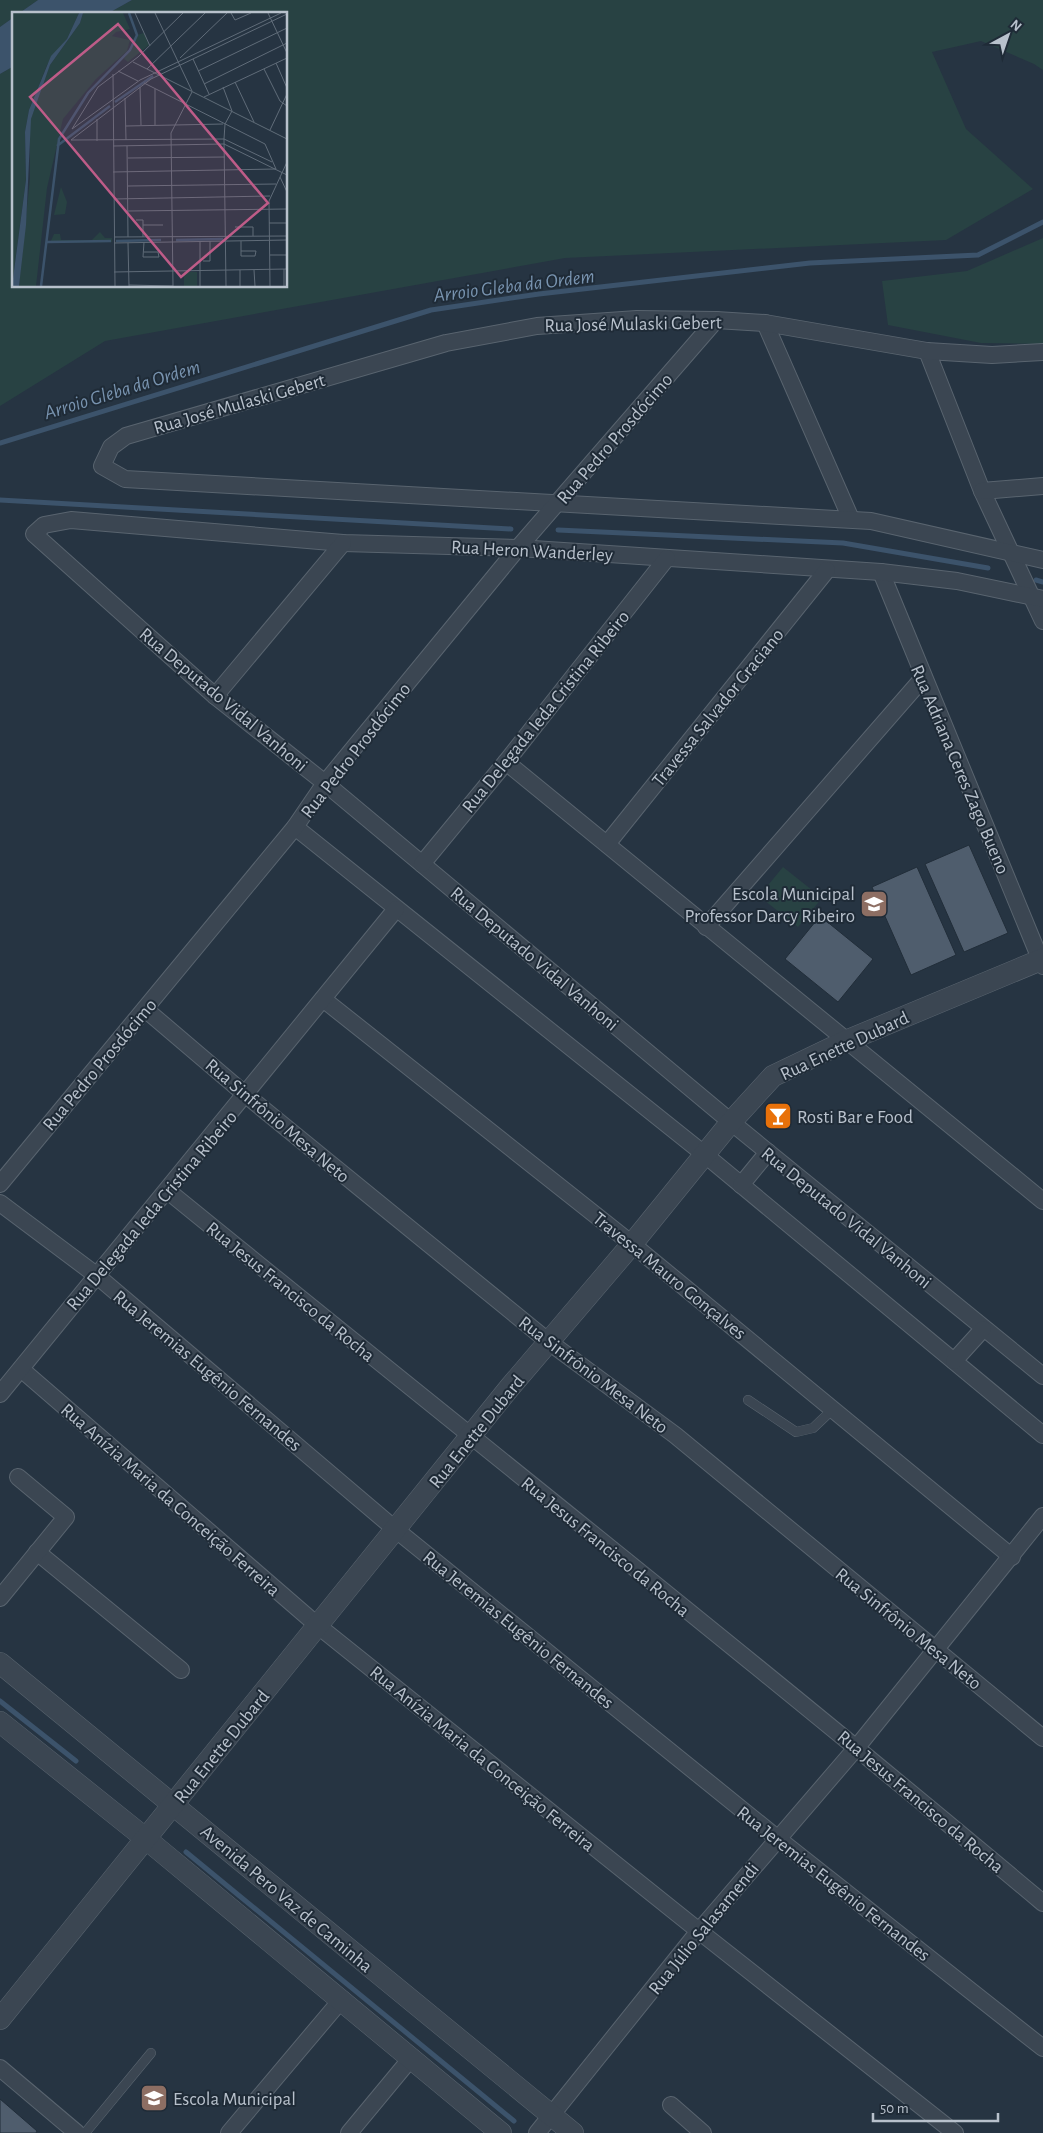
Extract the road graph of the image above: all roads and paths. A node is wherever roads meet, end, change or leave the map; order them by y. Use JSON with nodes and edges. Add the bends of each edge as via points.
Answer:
{"nodes":[{"id":1,"x":716,"y":320,"type":"junction"},
{"id":2,"x":765,"y":323,"type":"junction"},
{"id":3,"x":926,"y":351,"type":"junction"},
{"id":4,"x":1043,"y":352,"type":"edge"},
{"id":5,"x":1043,"y":486,"type":"edge"},
{"id":6,"x":982,"y":491,"type":"junction"},
{"id":7,"x":557,"y":504,"type":"junction"},
{"id":8,"x":851,"y":519,"type":"junction"},
{"id":9,"x":34,"y":534,"type":"joint"},
{"id":10,"x":342,"y":543,"type":"junction"},
{"id":11,"x":518,"y":548,"type":"junction"},
{"id":12,"x":1011,"y":552,"type":"junction"},
{"id":13,"x":666,"y":558,"type":"junction"},
{"id":14,"x":1043,"y":560,"type":"edge"},
{"id":15,"x":827,"y":570,"type":"junction"},
{"id":16,"x":880,"y":572,"type":"junction"},
{"id":17,"x":1038,"y":598,"type":"edge"},
{"id":18,"x":1043,"y":621,"type":"edge"},
{"id":19,"x":923,"y":678,"type":"junction"},
{"id":20,"x":215,"y":696,"type":"junction"},
{"id":21,"x":506,"y":762,"type":"junction"},
{"id":22,"x":325,"y":784,"type":"junction"},
{"id":23,"x":295,"y":827,"type":"junction"},
{"id":24,"x":607,"y":844,"type":"junction"},
{"id":25,"x":422,"y":864,"type":"junction"},
{"id":26,"x":396,"y":909,"type":"junction"},
{"id":27,"x":706,"y":927,"type":"junction"},
{"id":28,"x":1042,"y":962,"type":"edge"},
{"id":29,"x":323,"y":999,"type":"junction"},
{"id":30,"x":145,"y":1009,"type":"junction"},
{"id":31,"x":846,"y":1041,"type":"junction"},
{"id":32,"x":246,"y":1094,"type":"junction"},
{"id":33,"x":731,"y":1122,"type":"junction"},
{"id":34,"x":768,"y":1152,"type":"junction"},
{"id":35,"x":704,"y":1154,"type":"junction"},
{"id":36,"x":0,"y":1184,"type":"edge"},
{"id":37,"x":741,"y":1185,"type":"junction"},
{"id":38,"x":168,"y":1191,"type":"junction"},
{"id":39,"x":1043,"y":1201,"type":"edge"},
{"id":40,"x":0,"y":1203,"type":"edge"},
{"id":41,"x":632,"y":1244,"type":"junction"},
{"id":42,"x":96,"y":1274,"type":"junction"},
{"id":43,"x":983,"y":1329,"type":"junction"},
{"id":44,"x":548,"y":1342,"type":"junction"},
{"id":45,"x":954,"y":1361,"type":"junction"},
{"id":46,"x":21,"y":1370,"type":"junction"},
{"id":47,"x":1043,"y":1376,"type":"edge"},
{"id":48,"x":0,"y":1394,"type":"edge"},
{"id":49,"x":748,"y":1400,"type":"dead end"},
{"id":50,"x":833,"y":1409,"type":"junction"},
{"id":51,"x":1043,"y":1435,"type":"edge"},
{"id":52,"x":470,"y":1437,"type":"junction"},
{"id":53,"x":18,"y":1477,"type":"dead end"},
{"id":54,"x":1043,"y":1516,"type":"edge"},
{"id":55,"x":395,"y":1529,"type":"junction"},
{"id":56,"x":37,"y":1552,"type":"junction"},
{"id":57,"x":1012,"y":1557,"type":"junction"},
{"id":58,"x":0,"y":1598,"type":"edge"},
{"id":59,"x":317,"y":1625,"type":"junction"},
{"id":60,"x":935,"y":1650,"type":"junction"},
{"id":61,"x":0,"y":1663,"type":"edge"},
{"id":62,"x":181,"y":1670,"type":"dead end"},
{"id":63,"x":0,"y":1722,"type":"edge"},
{"id":64,"x":1043,"y":1738,"type":"edge"},
{"id":65,"x":857,"y":1747,"type":"junction"},
{"id":66,"x":174,"y":1804,"type":"junction"},
{"id":67,"x":145,"y":1838,"type":"junction"},
{"id":68,"x":777,"y":1838,"type":"junction"},
{"id":69,"x":1043,"y":1903,"type":"edge"},
{"id":70,"x":699,"y":1931,"type":"junction"},
{"id":71,"x":342,"y":2000,"type":"junction"},
{"id":72,"x":0,"y":2019,"type":"edge"},
{"id":73,"x":1043,"y":2048,"type":"edge"},
{"id":74,"x":151,"y":2053,"type":"dead end"},
{"id":75,"x":412,"y":2057,"type":"junction"},
{"id":76,"x":0,"y":2068,"type":"edge"},
{"id":77,"x":671,"y":2105,"type":"dead end"},
{"id":78,"x":552,"y":2115,"type":"junction"},
{"id":79,"x":77,"y":2133,"type":"edge"},
{"id":80,"x":85,"y":2133,"type":"edge"},
{"id":81,"x":229,"y":2133,"type":"edge"},
{"id":82,"x":348,"y":2133,"type":"edge"},
{"id":83,"x":501,"y":2133,"type":"edge"},
{"id":84,"x":537,"y":2133,"type":"edge"},
{"id":85,"x":573,"y":2133,"type":"edge"},
{"id":86,"x":703,"y":2133,"type":"edge"},
{"id":87,"x":955,"y":2133,"type":"edge"}],
"edges":[{"from":1,"to":2,"type":"street","name":"Rua José Mulaski Gebert"},
{"from":1,"to":7,"type":"street","name":"Rua Pedro Prosdócimo"},
{"from":1,"to":7,"type":"street","name":"Rua José Mulaski Gebert","via":[[637,319],[537,326],[446,343],[126,436],[111,447],[102,466],[125,479]]},
{"from":2,"to":3,"type":"street","name":"Rua José Mulaski Gebert"},
{"from":2,"to":8,"type":"street"},
{"from":3,"to":4,"type":"street","name":"Rua José Mulaski Gebert","via":[[992,355]]},
{"from":3,"to":6,"type":"street"},
{"from":5,"to":6,"type":"street"},
{"from":6,"to":12,"type":"street"},
{"from":7,"to":8,"type":"street"},
{"from":7,"to":11,"type":"street","name":"Rua Pedro Prosdócimo"},
{"from":8,"to":12,"type":"street"},
{"from":9,"to":10,"type":"street","name":"Rua Heron Wanderley","via":[[44,525],[71,520]]},
{"from":9,"to":20,"type":"street","name":"Rua Deputado Vidal Vanhoni"},
{"from":10,"to":11,"type":"street","name":"Rua Heron Wanderley"},
{"from":10,"to":20,"type":"street"},
{"from":11,"to":13,"type":"street","name":"Rua Heron Wanderley"},
{"from":11,"to":22,"type":"street","name":"Rua Pedro Prosdócimo"},
{"from":12,"to":14,"type":"street"},
{"from":12,"to":17,"type":"street"},
{"from":13,"to":15,"type":"street","name":"Rua Heron Wanderley"},
{"from":13,"to":21,"type":"street","name":"Rua Delegada Ieda Cristina Ribeiro"},
{"from":15,"to":16,"type":"street","name":"Rua Heron Wanderley"},
{"from":15,"to":24,"type":"street","name":"Travessa Salvador Graciano"},
{"from":16,"to":17,"type":"street","name":"Rua Heron Wanderley","via":[[957,581]]},
{"from":16,"to":19,"type":"street","name":"Rua Adriana Ceres Zago Bueno"},
{"from":17,"to":18,"type":"street"},
{"from":19,"to":27,"type":"street"},
{"from":19,"to":28,"type":"street","name":"Rua Adriana Ceres Zago Bueno"},
{"from":20,"to":22,"type":"street","name":"Rua Deputado Vidal Vanhoni"},
{"from":21,"to":24,"type":"street"},
{"from":21,"to":25,"type":"street","name":"Rua Delegada Ieda Cristina Ribeiro"},
{"from":22,"to":23,"type":"street","name":"Rua Pedro Prosdócimo"},
{"from":22,"to":25,"type":"street","name":"Rua Deputado Vidal Vanhoni"},
{"from":23,"to":26,"type":"street"},
{"from":23,"to":30,"type":"street","name":"Rua Pedro Prosdócimo"},
{"from":24,"to":27,"type":"street"},
{"from":25,"to":33,"type":"street","name":"Rua Deputado Vidal Vanhoni"},
{"from":26,"to":29,"type":"street","name":"Rua Delegada Ieda Cristina Ribeiro"},
{"from":26,"to":35,"type":"street"},
{"from":27,"to":31,"type":"street"},
{"from":28,"to":31,"type":"street","name":"Rua Enette Dubard"},
{"from":29,"to":32,"type":"street","name":"Rua Delegada Ieda Cristina Ribeiro"},
{"from":29,"to":41,"type":"street","name":"Travessa Mauro Gonçalves"},
{"from":30,"to":32,"type":"street","name":"Rua Sinfrônio Mesa Neto"},
{"from":30,"to":36,"type":"street","name":"Rua Pedro Prosdócimo"},
{"from":31,"to":33,"type":"street","name":"Rua Enette Dubard","via":[[773,1076]]},
{"from":31,"to":39,"type":"street"},
{"from":32,"to":38,"type":"street","name":"Rua Delegada Ieda Cristina Ribeiro"},
{"from":32,"to":44,"type":"street","name":"Rua Sinfrônio Mesa Neto"},
{"from":33,"to":34,"type":"street","name":"Rua Deputado Vidal Vanhoni"},
{"from":33,"to":35,"type":"street","name":"Rua Enette Dubard"},
{"from":34,"to":37,"type":"street"},
{"from":34,"to":43,"type":"street","name":"Rua Deputado Vidal Vanhoni"},
{"from":35,"to":37,"type":"street"},
{"from":35,"to":41,"type":"street","name":"Rua Enette Dubard"},
{"from":37,"to":45,"type":"street"},
{"from":38,"to":42,"type":"street","name":"Rua Delegada Ieda Cristina Ribeiro"},
{"from":38,"to":52,"type":"street","name":"Rua Jesus Francisco da Rocha"},
{"from":40,"to":42,"type":"street","name":"Rua Jeremias Eugênio Fernandes"},
{"from":41,"to":44,"type":"street","name":"Rua Enette Dubard"},
{"from":41,"to":50,"type":"street","name":"Travessa Mauro Gonçalves"},
{"from":42,"to":46,"type":"street","name":"Rua Delegada Ieda Cristina Ribeiro"},
{"from":42,"to":55,"type":"street","name":"Rua Jeremias Eugênio Fernandes"},
{"from":43,"to":45,"type":"street"},
{"from":43,"to":47,"type":"street","name":"Rua Deputado Vidal Vanhoni"},
{"from":44,"to":52,"type":"street","name":"Rua Enette Dubard"},
{"from":44,"to":60,"type":"street","name":"Rua Sinfrônio Mesa Neto","via":[[675,1435]]},
{"from":45,"to":51,"type":"street"},
{"from":46,"to":48,"type":"street","name":"Rua Delegada Ieda Cristina Ribeiro"},
{"from":46,"to":59,"type":"street","name":"Rua Anízia Maria da Conceição Ferreira"},
{"from":49,"to":50,"type":"lane","via":[[796,1432],[813,1428]]},
{"from":50,"to":57,"type":"street","name":"Travessa Mauro Gonçalves"},
{"from":52,"to":55,"type":"street","name":"Rua Enette Dubard"},
{"from":52,"to":65,"type":"street","name":"Rua Jesus Francisco da Rocha"},
{"from":53,"to":56,"type":"street","via":[[66,1517]]},
{"from":54,"to":57,"type":"street","name":"Rua Júlio Salasamendi"},
{"from":55,"to":59,"type":"street","name":"Rua Enette Dubard"},
{"from":55,"to":68,"type":"street","name":"Rua Jeremias Eugênio Fernandes"},
{"from":56,"to":58,"type":"street"},
{"from":56,"to":62,"type":"street"},
{"from":57,"to":60,"type":"street","name":"Rua Júlio Salasamendi"},
{"from":59,"to":66,"type":"street","name":"Rua Enette Dubard"},
{"from":59,"to":70,"type":"street","name":"Rua Anízia Maria da Conceição Ferreira"},
{"from":60,"to":64,"type":"street","name":"Rua Sinfrônio Mesa Neto"},
{"from":60,"to":65,"type":"street","name":"Rua Júlio Salasamendi"},
{"from":61,"to":66,"type":"street","name":"Avenida Pero Vaz de Caminha"},
{"from":63,"to":67,"type":"street"},
{"from":65,"to":68,"type":"street","name":"Rua Júlio Salasamendi"},
{"from":65,"to":69,"type":"street","name":"Rua Jesus Francisco da Rocha"},
{"from":66,"to":67,"type":"street","name":"Rua Enette Dubard"},
{"from":66,"to":78,"type":"street","name":"Avenida Pero Vaz de Caminha"},
{"from":67,"to":71,"type":"street"},
{"from":67,"to":72,"type":"street","name":"Rua Enette Dubard"},
{"from":68,"to":70,"type":"street","name":"Rua Júlio Salasamendi"},
{"from":68,"to":73,"type":"street","name":"Rua Jeremias Eugênio Fernandes"},
{"from":70,"to":78,"type":"street","name":"Rua Júlio Salasamendi"},
{"from":70,"to":87,"type":"street","name":"Rua Anízia Maria da Conceição Ferreira"},
{"from":71,"to":75,"type":"street"},
{"from":71,"to":81,"type":"street"},
{"from":74,"to":80,"type":"lane"},
{"from":75,"to":82,"type":"street"},
{"from":75,"to":83,"type":"street"},
{"from":76,"to":79,"type":"street"},
{"from":77,"to":86,"type":"street"},
{"from":78,"to":84,"type":"street","name":"Rua Júlio Salasamendi"},
{"from":78,"to":85,"type":"street","name":"Avenida Pero Vaz de Caminha"}]}
